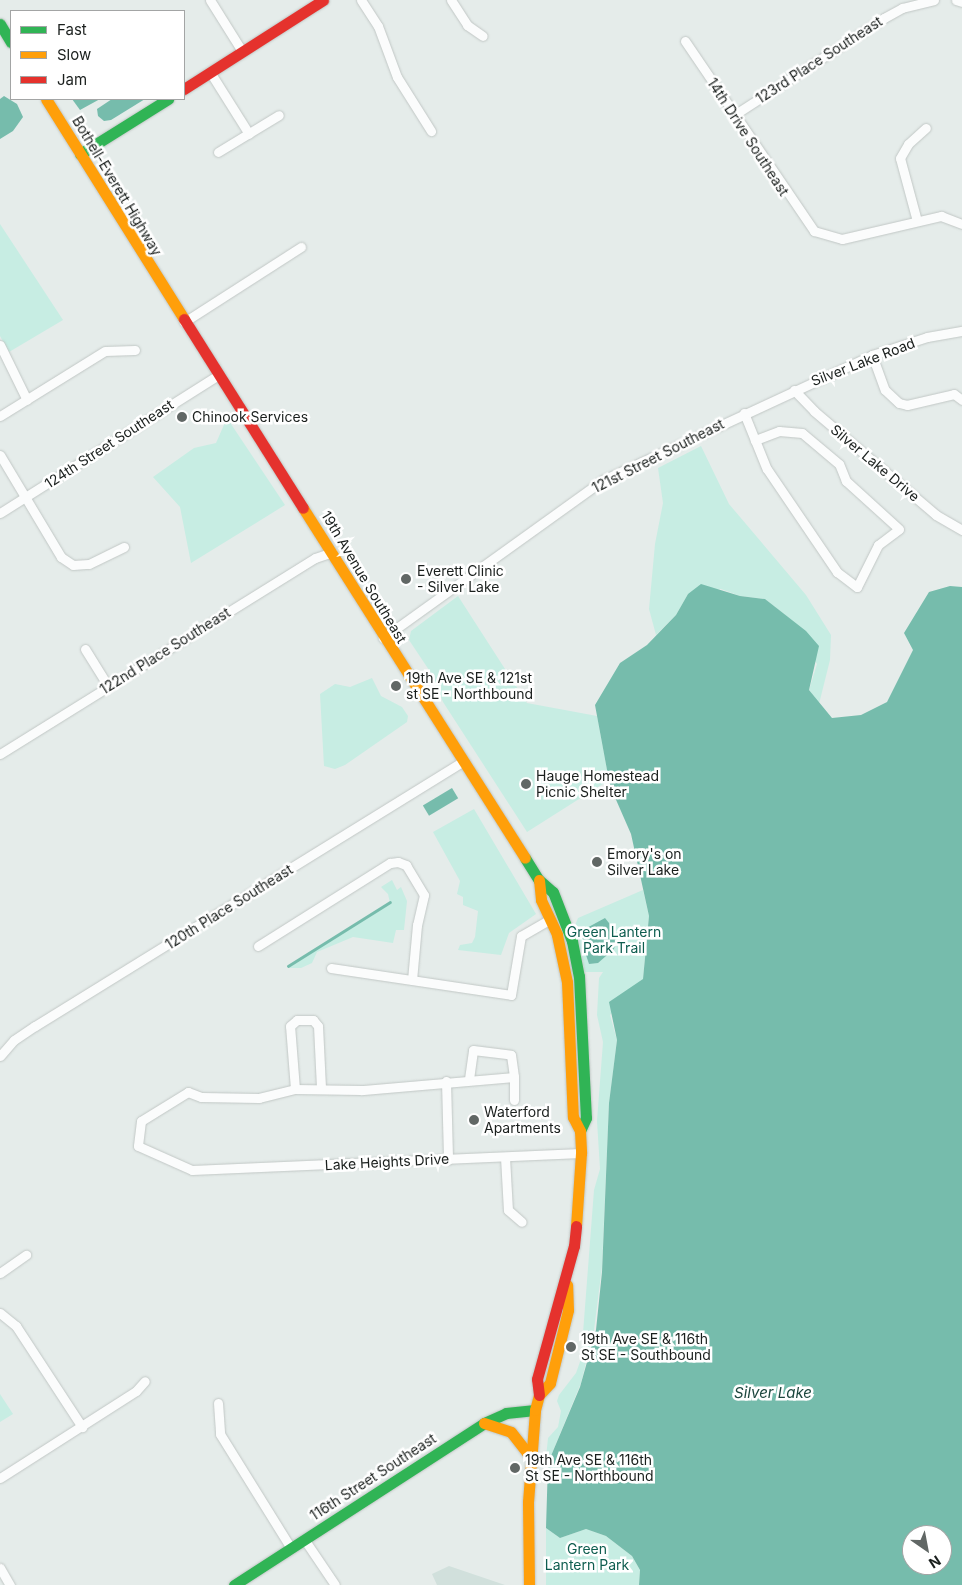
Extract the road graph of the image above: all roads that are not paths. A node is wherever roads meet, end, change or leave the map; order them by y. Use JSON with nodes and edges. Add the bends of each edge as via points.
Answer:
{"nodes":[{"id":1,"x":210,"y":0,"type":"edge"},
{"id":2,"x":323,"y":0,"type":"edge"},
{"id":3,"x":361,"y":0,"type":"edge"},
{"id":4,"x":451,"y":0,"type":"edge"},
{"id":5,"x":934,"y":0,"type":"edge"},
{"id":6,"x":956,"y":0,"type":"edge"},
{"id":7,"x":962,"y":2,"type":"edge"},
{"id":8,"x":0,"y":24,"type":"edge"},
{"id":9,"x":482,"y":36,"type":"dead end"},
{"id":10,"x":10,"y":40,"type":"edge"},
{"id":11,"x":685,"y":41,"type":"dead end"},
{"id":12,"x":242,"y":51,"type":"junction"},
{"id":13,"x":210,"y":72,"type":"junction"},
{"id":14,"x":185,"y":88,"type":"edge"},
{"id":15,"x":47,"y":100,"type":"edge"},
{"id":16,"x":166,"y":100,"type":"edge"},
{"id":17,"x":279,"y":115,"type":"dead end"},
{"id":18,"x":734,"y":115,"type":"junction"},
{"id":19,"x":926,"y":128,"type":"dead end"},
{"id":20,"x":430,"y":131,"type":"dead end"},
{"id":21,"x":250,"y":134,"type":"junction"},
{"id":22,"x":218,"y":152,"type":"dead end"},
{"id":23,"x":80,"y":154,"type":"junction"},
{"id":24,"x":917,"y":221,"type":"junction"},
{"id":25,"x":962,"y":224,"type":"edge"},
{"id":26,"x":301,"y":247,"type":"dead end"},
{"id":27,"x":163,"y":290,"type":"joint"},
{"id":28,"x":184,"y":322,"type":"junction"},
{"id":29,"x":962,"y":331,"type":"edge"},
{"id":30,"x":0,"y":345,"type":"edge"},
{"id":31,"x":135,"y":350,"type":"dead end"},
{"id":32,"x":872,"y":355,"type":"junction"},
{"id":33,"x":218,"y":374,"type":"junction"},
{"id":34,"x":794,"y":390,"type":"junction"},
{"id":35,"x":27,"y":400,"type":"junction"},
{"id":36,"x":962,"y":400,"type":"edge"},
{"id":37,"x":744,"y":413,"type":"junction"},
{"id":38,"x":0,"y":416,"type":"edge"},
{"id":39,"x":755,"y":440,"type":"junction"},
{"id":40,"x":0,"y":455,"type":"edge"},
{"id":41,"x":25,"y":498,"type":"junction"},
{"id":42,"x":0,"y":513,"type":"edge"},
{"id":43,"x":962,"y":530,"type":"edge"},
{"id":44,"x":124,"y":547,"type":"dead end"},
{"id":45,"x":332,"y":552,"type":"junction"},
{"id":46,"x":383,"y":638,"type":"junction"},
{"id":47,"x":85,"y":649,"type":"dead end"},
{"id":48,"x":108,"y":686,"type":"junction"},
{"id":49,"x":0,"y":754,"type":"edge"},
{"id":50,"x":462,"y":762,"type":"junction"},
{"id":51,"x":539,"y":880,"type":"junction"},
{"id":52,"x":551,"y":919,"type":"junction"},
{"id":53,"x":258,"y":946,"type":"dead end"},
{"id":54,"x":331,"y":968,"type":"dead end"},
{"id":55,"x":412,"y":980,"type":"junction"},
{"id":56,"x":0,"y":1056,"type":"edge"},
{"id":57,"x":514,"y":1077,"type":"junction"},
{"id":58,"x":469,"y":1080,"type":"junction"},
{"id":59,"x":446,"y":1081,"type":"junction"},
{"id":60,"x":322,"y":1087,"type":"junction"},
{"id":61,"x":295,"y":1089,"type":"junction"},
{"id":62,"x":514,"y":1100,"type":"dead end"},
{"id":63,"x":580,"y":1131,"type":"junction"},
{"id":64,"x":581,"y":1153,"type":"junction"},
{"id":65,"x":506,"y":1157,"type":"junction"},
{"id":66,"x":448,"y":1160,"type":"junction"},
{"id":67,"x":522,"y":1222,"type":"dead end"},
{"id":68,"x":26,"y":1255,"type":"dead end"},
{"id":69,"x":0,"y":1273,"type":"edge"},
{"id":70,"x":0,"y":1313,"type":"edge"},
{"id":71,"x":145,"y":1381,"type":"dead end"},
{"id":72,"x":218,"y":1403,"type":"dead end"},
{"id":73,"x":534,"y":1410,"type":"junction"},
{"id":74,"x":484,"y":1423,"type":"junction"},
{"id":75,"x":82,"y":1427,"type":"junction"},
{"id":76,"x":531,"y":1458,"type":"junction"},
{"id":77,"x":0,"y":1478,"type":"edge"},
{"id":78,"x":304,"y":1539,"type":"junction"},
{"id":79,"x":291,"y":1548,"type":"junction"},
{"id":80,"x":0,"y":1568,"type":"edge"},
{"id":81,"x":10,"y":1585,"type":"edge"},
{"id":82,"x":234,"y":1585,"type":"edge"},
{"id":83,"x":335,"y":1585,"type":"edge"},
{"id":84,"x":530,"y":1585,"type":"edge"}],
"edges":[{"from":1,"to":12,"type":"street"},
{"from":2,"to":12,"type":"main road"},
{"from":3,"to":20,"type":"street","via":[[378,26],[397,77]]},
{"from":4,"to":9,"type":"street","via":[[467,24]]},
{"from":5,"to":18,"type":"street","name":"123rd Place Southeast","via":[[902,8],[884,18]]},
{"from":6,"to":7,"type":"street"},
{"from":8,"to":10,"type":"main road"},
{"from":11,"to":18,"type":"street","name":"14th Drive Southeast"},
{"from":12,"to":13,"type":"main road"},
{"from":13,"to":14,"type":"main road"},
{"from":13,"to":21,"type":"street"},
{"from":15,"to":23,"type":"main road","name":"Bothell-Everett Highway"},
{"from":16,"to":23,"type":"main road"},
{"from":17,"to":21,"type":"street"},
{"from":18,"to":24,"type":"street","name":"14th Drive Southeast","via":[[814,231],[842,239]]},
{"from":19,"to":24,"type":"street","via":[[908,144],[900,158]]},
{"from":21,"to":22,"type":"street"},
{"from":23,"to":27,"type":"main road","name":"Bothell-Everett Highway"},
{"from":24,"to":25,"type":"street","via":[[940,216]]},
{"from":26,"to":28,"type":"street"},
{"from":27,"to":28,"type":"main road","name":"19th Avenue Southeast"},
{"from":28,"to":33,"type":"main road","name":"19th Avenue Southeast"},
{"from":29,"to":32,"type":"street","name":"Silver Lake Road","via":[[927,337]]},
{"from":30,"to":35,"type":"street"},
{"from":31,"to":35,"type":"street","via":[[105,351]]},
{"from":32,"to":34,"type":"street","name":"Silver Lake Road"},
{"from":32,"to":36,"type":"street","via":[[885,390],[899,403],[907,405],[954,394]]},
{"from":33,"to":41,"type":"street","name":"124th Street Southeast"},
{"from":33,"to":45,"type":"main road","name":"19th Avenue Southeast"},
{"from":34,"to":37,"type":"street","name":"121st Street Southeast"},
{"from":34,"to":43,"type":"street","name":"Silver Lake Drive","via":[[814,411],[936,515]]},
{"from":35,"to":38,"type":"street"},
{"from":37,"to":39,"type":"street"},
{"from":37,"to":46,"type":"street","name":"121st Street Southeast","via":[[603,480]]},
{"from":39,"to":39,"type":"street","via":[[766,470],[832,564],[857,587],[878,545],[899,528],[846,481],[839,464],[802,432],[779,431]]},
{"from":40,"to":41,"type":"street"},
{"from":41,"to":42,"type":"street","name":"124th Street Southeast"},
{"from":41,"to":44,"type":"street","via":[[61,556],[73,566],[89,564]]},
{"from":45,"to":46,"type":"main road","name":"19th Avenue Southeast"},
{"from":45,"to":48,"type":"street","name":"122nd Place Southeast","via":[[315,558]]},
{"from":46,"to":50,"type":"main road","name":"19th Avenue Southeast"},
{"from":47,"to":48,"type":"street"},
{"from":48,"to":49,"type":"street","name":"122nd Place Southeast"},
{"from":50,"to":51,"type":"main road","name":"19th Avenue Southeast"},
{"from":50,"to":56,"type":"street","name":"120th Place Southeast","via":[[35,1026],[14,1040]]},
{"from":51,"to":52,"type":"main road","name":"19th Avenue Southeast","via":[[541,900]]},
{"from":51,"to":63,"type":"main road","name":"19th Avenue Southeast","via":[[553,892],[563,913],[576,958],[586,1118]]},
{"from":52,"to":55,"type":"street","via":[[521,936],[511,995]]},
{"from":52,"to":63,"type":"main road","name":"19th Avenue Southeast","via":[[567,982],[573,1117]]},
{"from":53,"to":55,"type":"street","via":[[390,863],[398,862],[406,865],[424,895],[417,925]]},
{"from":54,"to":55,"type":"street"},
{"from":57,"to":58,"type":"street"},
{"from":57,"to":58,"type":"street","via":[[512,1057],[508,1052],[478,1049],[471,1054]]},
{"from":57,"to":62,"type":"street"},
{"from":58,"to":59,"type":"street"},
{"from":59,"to":60,"type":"street","via":[[361,1090]]},
{"from":59,"to":66,"type":"street"},
{"from":60,"to":61,"type":"street"},
{"from":60,"to":61,"type":"street","via":[[318,1026],[313,1020],[297,1020],[290,1026]]},
{"from":61,"to":66,"type":"street","name":"Lake Heights Drive","via":[[259,1098],[201,1097],[188,1092],[141,1121],[138,1146],[192,1170]]},
{"from":63,"to":64,"type":"main road","name":"19th Avenue Southeast"},
{"from":64,"to":65,"type":"street","name":"Lake Heights Drive"},
{"from":64,"to":73,"type":"main road","name":"19th Avenue Southeast","via":[[577,1217],[566,1281],[555,1308],[537,1379],[539,1396]]},
{"from":65,"to":66,"type":"street","name":"Lake Heights Drive"},
{"from":65,"to":67,"type":"street","via":[[508,1210]]},
{"from":68,"to":69,"type":"street"},
{"from":70,"to":75,"type":"street","via":[[16,1326]]},
{"from":71,"to":75,"type":"street","via":[[136,1391]]},
{"from":72,"to":79,"type":"street","via":[[220,1434]]},
{"from":73,"to":74,"type":"main road","name":"116th Street Southeast","via":[[506,1413]]},
{"from":73,"to":76,"type":"main road","name":"19th Avenue Southeast"},
{"from":74,"to":76,"type":"main road","via":[[511,1432]]},
{"from":74,"to":78,"type":"main road","name":"116th Street Southeast"},
{"from":75,"to":77,"type":"street"},
{"from":76,"to":84,"type":"main road","name":"19th Avenue Southeast","via":[[528,1502]]},
{"from":78,"to":79,"type":"main road","name":"116th Street Southeast"},
{"from":78,"to":83,"type":"street"},
{"from":79,"to":82,"type":"main road","name":"116th Street Southeast"},
{"from":80,"to":81,"type":"street"}]}
